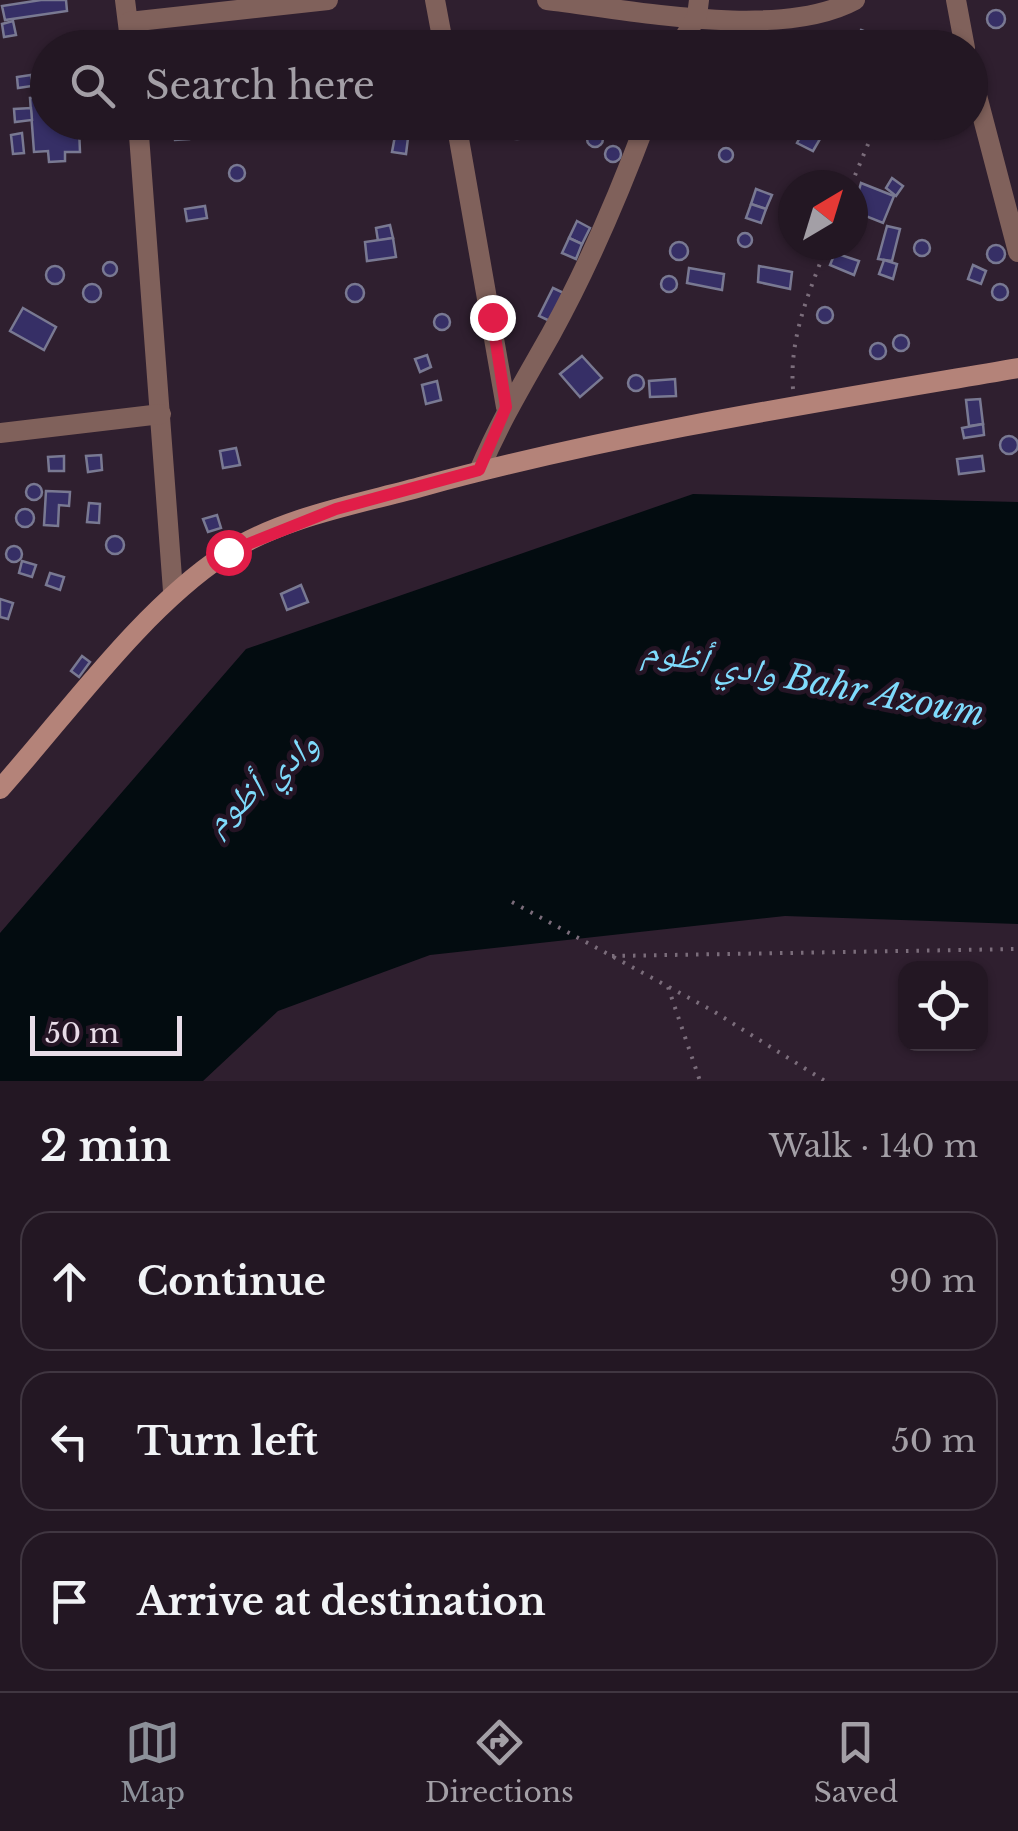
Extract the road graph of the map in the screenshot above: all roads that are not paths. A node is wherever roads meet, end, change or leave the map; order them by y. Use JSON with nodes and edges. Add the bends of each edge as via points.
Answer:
{"nodes":[{"id":1,"x":125,"y":0,"type":"edge"},
{"id":2,"x":328,"y":0,"type":"edge"},
{"id":3,"x":435,"y":0,"type":"edge"},
{"id":4,"x":547,"y":0,"type":"edge"},
{"id":5,"x":855,"y":0,"type":"edge"},
{"id":6,"x":956,"y":0,"type":"edge"},
{"id":7,"x":698,"y":8,"type":"edge"},
{"id":8,"x":129,"y":22,"type":"junction"},
{"id":9,"x":130,"y":30,"type":"edge"},
{"id":10,"x":441,"y":30,"type":"edge"},
{"id":11,"x":962,"y":30,"type":"edge"},
{"id":12,"x":988,"y":138,"type":"edge"},
{"id":13,"x":139,"y":140,"type":"edge"},
{"id":14,"x":459,"y":140,"type":"edge"},
{"id":15,"x":639,"y":140,"type":"edge"},
{"id":16,"x":1018,"y":252,"type":"edge"},
{"id":17,"x":1018,"y":368,"type":"edge"},
{"id":18,"x":506,"y":407,"type":"junction"},
{"id":19,"x":160,"y":414,"type":"junction"},
{"id":20,"x":0,"y":433,"type":"edge"},
{"id":21,"x":479,"y":470,"type":"junction"},
{"id":22,"x":173,"y":591,"type":"junction"},
{"id":23,"x":0,"y":789,"type":"edge"}],
"edges":[{"from":1,"to":8,"type":"street"},
{"from":2,"to":8,"type":"street"},
{"from":3,"to":10,"type":"street"},
{"from":4,"to":7,"type":"street"},
{"from":5,"to":7,"type":"street","via":[[809,17],[753,21]]},
{"from":6,"to":11,"type":"street"},
{"from":8,"to":9,"type":"street"},
{"from":12,"to":16,"type":"street"},
{"from":13,"to":19,"type":"street"},
{"from":14,"to":18,"type":"street"},
{"from":15,"to":18,"type":"street","via":[[552,332]]},
{"from":17,"to":21,"type":"main road"},
{"from":18,"to":21,"type":"street"},
{"from":19,"to":20,"type":"street"},
{"from":19,"to":22,"type":"street"},
{"from":21,"to":22,"type":"main road","via":[[336,509],[260,538]]},
{"from":22,"to":23,"type":"main road"}]}
